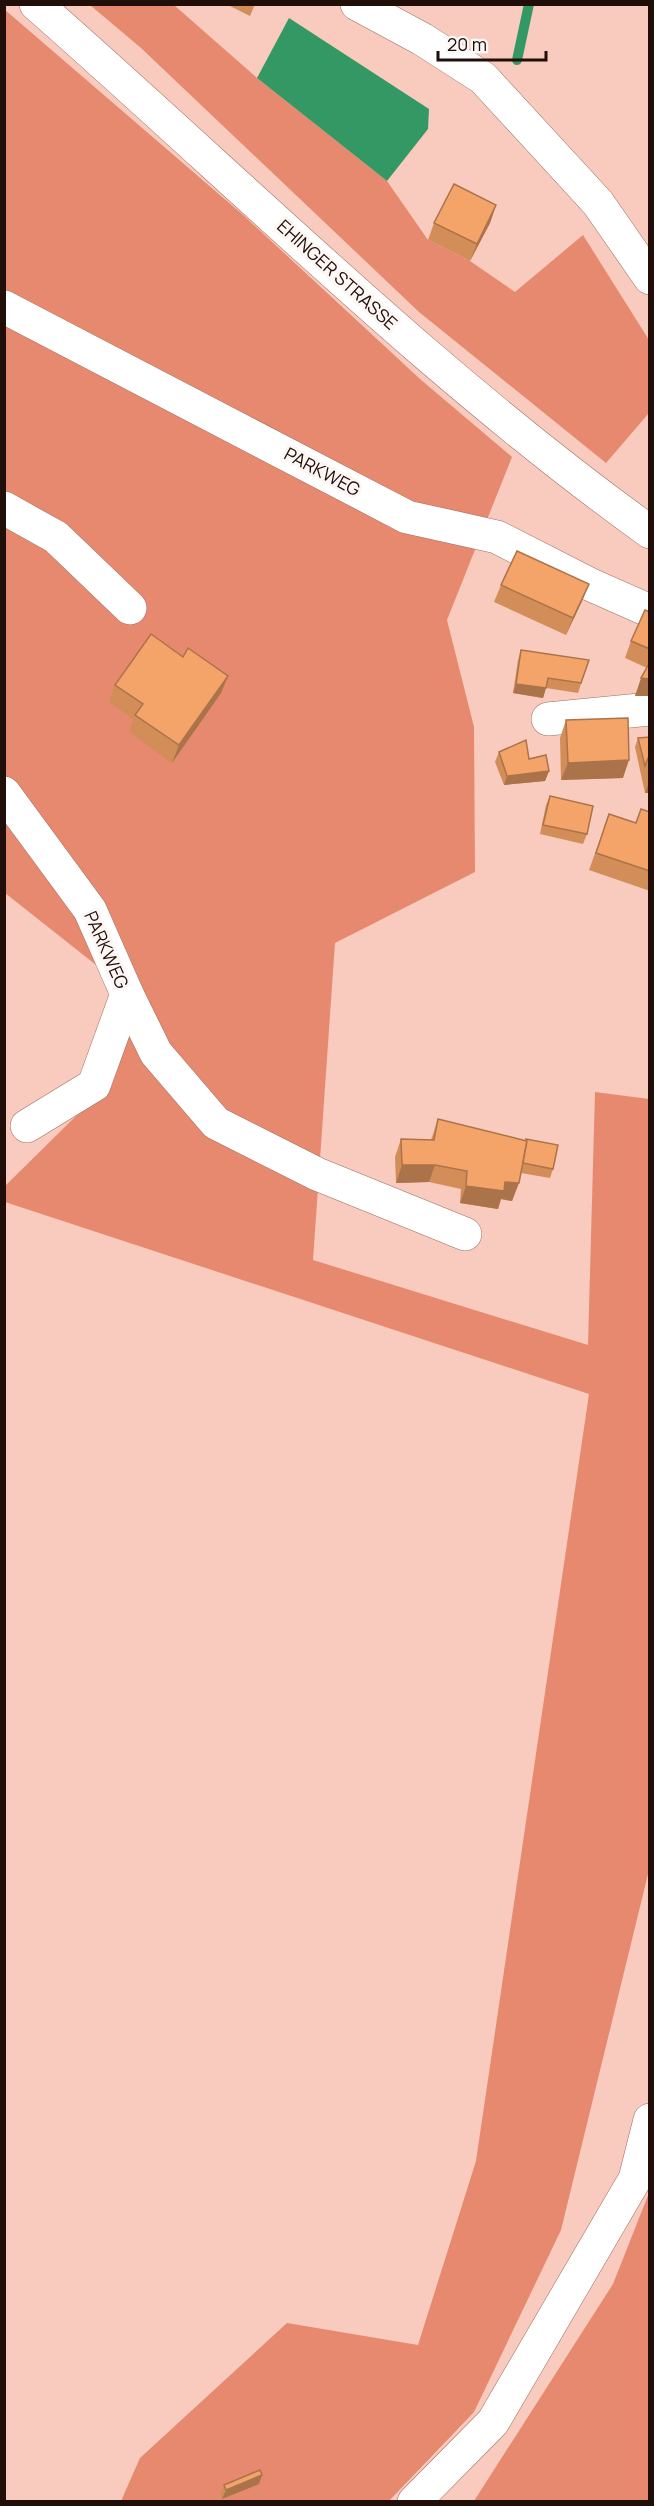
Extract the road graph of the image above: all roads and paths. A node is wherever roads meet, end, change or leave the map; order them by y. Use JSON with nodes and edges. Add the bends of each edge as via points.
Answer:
{"nodes":[{"id":1,"x":36,"y":4,"type":"edge"},
{"id":2,"x":357,"y":4,"type":"edge"},
{"id":3,"x":650,"y":278,"type":"edge"},
{"id":4,"x":4,"y":307,"type":"edge"},
{"id":5,"x":4,"y":508,"type":"edge"},
{"id":6,"x":650,"y":532,"type":"edge"},
{"id":7,"x":130,"y":608,"type":"dead end"},
{"id":8,"x":650,"y":611,"type":"edge"},
{"id":9,"x":650,"y":709,"type":"edge"},
{"id":10,"x":548,"y":719,"type":"dead end"},
{"id":11,"x":4,"y":793,"type":"edge"},
{"id":12,"x":127,"y":994,"type":"junction"},
{"id":13,"x":27,"y":1126,"type":"dead end"},
{"id":14,"x":465,"y":1234,"type":"dead end"},
{"id":15,"x":650,"y":2120,"type":"edge"},
{"id":16,"x":414,"y":2502,"type":"edge"}],
"edges":[{"from":1,"to":6,"type":"main road","name":"EHINGER STRASSE","via":[[421,350],[594,492]]},
{"from":2,"to":3,"type":"main road","via":[[483,78],[598,204]]},
{"from":4,"to":8,"type":"main road","name":"PARKWEG","via":[[407,517],[497,537]]},
{"from":5,"to":7,"type":"main road","via":[[56,537]]},
{"from":9,"to":10,"type":"main road"},
{"from":11,"to":12,"type":"main road","name":"PARKWEG","via":[[90,910]]},
{"from":12,"to":13,"type":"main road","name":"PARKWEG","via":[[94,1085]]},
{"from":12,"to":14,"type":"main road","via":[[156,1053],[216,1123],[316,1174]]},
{"from":15,"to":16,"type":"main road","via":[[635,2179],[493,2422]]}]}
